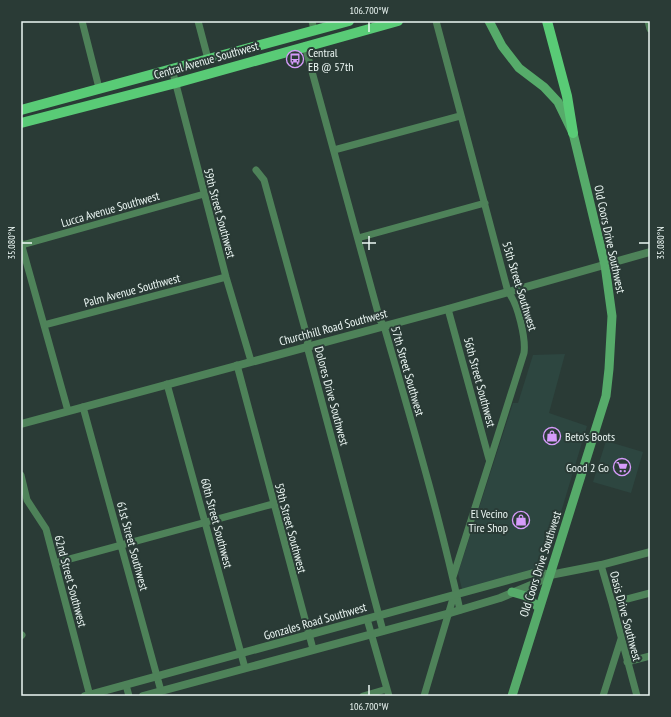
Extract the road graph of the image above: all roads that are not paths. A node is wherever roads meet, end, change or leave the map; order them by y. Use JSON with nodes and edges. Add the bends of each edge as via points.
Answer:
{"nodes":[{"id":1,"x":82,"y":21,"type":"edge"},
{"id":2,"x":198,"y":21,"type":"edge"},
{"id":3,"x":349,"y":21,"type":"edge"},
{"id":4,"x":398,"y":21,"type":"edge"},
{"id":5,"x":436,"y":21,"type":"edge"},
{"id":6,"x":489,"y":21,"type":"edge"},
{"id":7,"x":547,"y":21,"type":"edge"},
{"id":8,"x":648,"y":21,"type":"edge"},
{"id":9,"x":313,"y":26,"type":"edge"},
{"id":10,"x":650,"y":30,"type":"edge"},
{"id":11,"x":305,"y":46,"type":"junction"},
{"id":12,"x":208,"y":59,"type":"junction"},
{"id":13,"x":172,"y":69,"type":"junction"},
{"id":14,"x":176,"y":83,"type":"junction"},
{"id":15,"x":99,"y":88,"type":"junction"},
{"id":16,"x":21,"y":109,"type":"edge"},
{"id":17,"x":460,"y":116,"type":"junction"},
{"id":18,"x":21,"y":123,"type":"edge"},
{"id":19,"x":573,"y":133,"type":"junction"},
{"id":20,"x":334,"y":150,"type":"junction"},
{"id":21,"x":256,"y":170,"type":"dead end"},
{"id":22,"x":204,"y":194,"type":"junction"},
{"id":23,"x":485,"y":203,"type":"junction"},
{"id":24,"x":358,"y":238,"type":"junction"},
{"id":25,"x":21,"y":244,"type":"edge"},
{"id":26,"x":650,"y":252,"type":"edge"},
{"id":27,"x":605,"y":265,"type":"junction"},
{"id":28,"x":226,"y":276,"type":"junction"},
{"id":29,"x":508,"y":292,"type":"junction"},
{"id":30,"x":448,"y":309,"type":"junction"},
{"id":31,"x":44,"y":325,"type":"junction"},
{"id":32,"x":384,"y":326,"type":"junction"},
{"id":33,"x":306,"y":346,"type":"junction"},
{"id":34,"x":251,"y":361,"type":"junction"},
{"id":35,"x":237,"y":365,"type":"junction"},
{"id":36,"x":167,"y":384,"type":"junction"},
{"id":37,"x":83,"y":407,"type":"junction"},
{"id":38,"x":68,"y":411,"type":"junction"},
{"id":39,"x":21,"y":424,"type":"edge"},
{"id":40,"x":490,"y":460,"type":"junction"},
{"id":41,"x":21,"y":475,"type":"edge"},
{"id":42,"x":273,"y":504,"type":"junction"},
{"id":43,"x":205,"y":522,"type":"junction"},
{"id":44,"x":121,"y":546,"type":"junction"},
{"id":45,"x":650,"y":552,"type":"edge"},
{"id":46,"x":55,"y":563,"type":"junction"},
{"id":47,"x":600,"y":565,"type":"junction"},
{"id":48,"x":550,"y":575,"type":"junction"},
{"id":49,"x":453,"y":577,"type":"junction"},
{"id":50,"x":512,"y":592,"type":"junction"},
{"id":51,"x":650,"y":593,"type":"edge"},
{"id":52,"x":455,"y":595,"type":"junction"},
{"id":53,"x":612,"y":603,"type":"junction"},
{"id":54,"x":539,"y":608,"type":"junction"},
{"id":55,"x":460,"y":610,"type":"junction"},
{"id":56,"x":450,"y":613,"type":"junction"},
{"id":57,"x":379,"y":615,"type":"junction"},
{"id":58,"x":367,"y":619,"type":"junction"},
{"id":59,"x":383,"y":631,"type":"junction"},
{"id":60,"x":371,"y":634,"type":"junction"},
{"id":61,"x":310,"y":635,"type":"junction"},
{"id":62,"x":621,"y":639,"type":"junction"},
{"id":63,"x":314,"y":650,"type":"junction"},
{"id":64,"x":241,"y":654,"type":"junction"},
{"id":65,"x":650,"y":656,"type":"edge"},
{"id":66,"x":627,"y":662,"type":"junction"},
{"id":67,"x":245,"y":668,"type":"junction"},
{"id":68,"x":157,"y":677,"type":"junction"},
{"id":69,"x":126,"y":686,"type":"junction"},
{"id":70,"x":161,"y":691,"type":"junction"},
{"id":71,"x":388,"y":693,"type":"edge"},
{"id":72,"x":89,"y":696,"type":"edge"},
{"id":73,"x":129,"y":696,"type":"edge"},
{"id":74,"x":143,"y":696,"type":"edge"},
{"id":75,"x":363,"y":696,"type":"edge"},
{"id":76,"x":424,"y":696,"type":"edge"},
{"id":77,"x":512,"y":696,"type":"edge"},
{"id":78,"x":603,"y":696,"type":"edge"},
{"id":79,"x":636,"y":696,"type":"edge"}],
"edges":[{"from":1,"to":15,"type":"street"},
{"from":2,"to":12,"type":"street"},
{"from":3,"to":9,"type":"main road"},
{"from":4,"to":11,"type":"main road","name":"Central Avenue Southwest"},
{"from":5,"to":17,"type":"street","name":"55th Street Southwest"},
{"from":6,"to":19,"type":"main road","name":"Old Coors Drive Southwest","via":[[502,46],[519,68],[544,87],[558,102]]},
{"from":7,"to":19,"type":"main road","via":[[567,96]]},
{"from":8,"to":10,"type":"street"},
{"from":9,"to":12,"type":"main road"},
{"from":11,"to":14,"type":"main road","name":"Central Avenue Southwest"},
{"from":11,"to":20,"type":"street","name":"57th Street Southwest"},
{"from":12,"to":13,"type":"main road"},
{"from":13,"to":14,"type":"street","name":"59th Street Southwest"},
{"from":13,"to":15,"type":"main road"},
{"from":14,"to":18,"type":"main road","name":"Central Avenue Southwest"},
{"from":14,"to":22,"type":"street","name":"59th Street Southwest"},
{"from":15,"to":16,"type":"main road"},
{"from":17,"to":20,"type":"street"},
{"from":17,"to":23,"type":"street","name":"55th Street Southwest"},
{"from":19,"to":27,"type":"main road","name":"Old Coors Drive Southwest"},
{"from":20,"to":24,"type":"street","name":"57th Street Southwest"},
{"from":21,"to":33,"type":"street","name":"Dolores Drive Southwest","via":[[264,180],[308,340]]},
{"from":22,"to":25,"type":"street","name":"Lucca Avenue Southwest"},
{"from":22,"to":28,"type":"street","name":"59th Street Southwest"},
{"from":23,"to":24,"type":"street"},
{"from":23,"to":29,"type":"street","name":"55th Street Southwest"},
{"from":24,"to":32,"type":"street","name":"57th Street Southwest","via":[[380,320]]},
{"from":25,"to":31,"type":"street"},
{"from":26,"to":27,"type":"street","name":"Churchhill Road Southwest"},
{"from":27,"to":29,"type":"street","name":"Churchhill Road Southwest"},
{"from":27,"to":48,"type":"main road","name":"Old Coors Drive Southwest","via":[[612,316],[606,396]]},
{"from":28,"to":31,"type":"street","name":"Palm Avenue Southwest"},
{"from":28,"to":34,"type":"street","name":"59th Street Southwest"},
{"from":29,"to":30,"type":"street","name":"Churchhill Road Southwest"},
{"from":29,"to":40,"type":"street","name":"55th Street Southwest","via":[[514,298],[525,346]]},
{"from":30,"to":32,"type":"street","name":"Churchhill Road Southwest"},
{"from":30,"to":40,"type":"street","name":"56th Street Southwest"},
{"from":31,"to":38,"type":"street"},
{"from":32,"to":33,"type":"street","name":"Churchhill Road Southwest"},
{"from":32,"to":49,"type":"street","name":"57th Street Southwest"},
{"from":33,"to":34,"type":"street","name":"Churchhill Road Southwest"},
{"from":33,"to":57,"type":"street","name":"Dolores Drive Southwest"},
{"from":34,"to":35,"type":"street","name":"Churchhill Road Southwest"},
{"from":35,"to":36,"type":"street","name":"Churchhill Road Southwest"},
{"from":35,"to":42,"type":"street","name":"59th Street Southwest"},
{"from":36,"to":37,"type":"street","name":"Churchhill Road Southwest"},
{"from":36,"to":43,"type":"street","name":"60th Street Southwest"},
{"from":37,"to":38,"type":"street","name":"Churchhill Road Southwest"},
{"from":37,"to":44,"type":"street","name":"61st Street Southwest"},
{"from":38,"to":39,"type":"street","name":"Churchhill Road Southwest"},
{"from":40,"to":49,"type":"street","name":"55th Street Southwest"},
{"from":41,"to":46,"type":"street","name":"62nd Street Southwest","via":[[27,500],[46,529]]},
{"from":42,"to":43,"type":"street"},
{"from":42,"to":61,"type":"street","name":"59th Street Southwest"},
{"from":43,"to":44,"type":"street"},
{"from":43,"to":64,"type":"street","name":"60th Street Southwest"},
{"from":44,"to":46,"type":"street"},
{"from":44,"to":68,"type":"street","name":"61st Street Southwest"},
{"from":45,"to":47,"type":"street","name":"Gonzales Road Southwest"},
{"from":46,"to":72,"type":"street","name":"62nd Street Southwest"},
{"from":47,"to":48,"type":"street","name":"Gonzales Road Southwest"},
{"from":47,"to":53,"type":"street","name":"Oasis Drive Southwest"},
{"from":48,"to":50,"type":"street","name":"Gonzales Road Southwest"},
{"from":48,"to":52,"type":"street","name":"Gonzales Road Southwest","via":[[537,572]]},
{"from":48,"to":54,"type":"main road","name":"Old Coors Drive Southwest"},
{"from":49,"to":52,"type":"street","name":"57th Street Southwest"},
{"from":50,"to":54,"type":"main road","via":[[526,596]]},
{"from":50,"to":55,"type":"street","name":"Gonzales Road Southwest"},
{"from":51,"to":53,"type":"street"},
{"from":52,"to":55,"type":"street","name":"57th Street Southwest"},
{"from":52,"to":56,"type":"street"},
{"from":52,"to":57,"type":"street","name":"Gonzales Road Southwest"},
{"from":53,"to":62,"type":"street","name":"Oasis Drive Southwest"},
{"from":54,"to":77,"type":"main road","name":"Old Coors Drive Southwest"},
{"from":55,"to":56,"type":"street","name":"Gonzales Road Southwest"},
{"from":56,"to":59,"type":"street","name":"Gonzales Road Southwest"},
{"from":56,"to":76,"type":"street"},
{"from":57,"to":58,"type":"street","name":"Gonzales Road Southwest"},
{"from":57,"to":59,"type":"street","name":"Dolores Drive Southwest"},
{"from":58,"to":60,"type":"street"},
{"from":58,"to":61,"type":"street","name":"Gonzales Road Southwest"},
{"from":59,"to":60,"type":"street","name":"Gonzales Road Southwest"},
{"from":60,"to":63,"type":"street","name":"Gonzales Road Southwest"},
{"from":60,"to":71,"type":"street"},
{"from":61,"to":63,"type":"street","name":"59th Street Southwest"},
{"from":61,"to":64,"type":"street","name":"Gonzales Road Southwest"},
{"from":62,"to":66,"type":"street","name":"Oasis Drive Southwest"},
{"from":62,"to":78,"type":"street"},
{"from":63,"to":67,"type":"street","name":"Gonzales Road Southwest"},
{"from":64,"to":67,"type":"street","name":"60th Street Southwest"},
{"from":64,"to":68,"type":"street","name":"Gonzales Road Southwest"},
{"from":65,"to":66,"type":"street"},
{"from":66,"to":79,"type":"street","name":"Oasis Drive Southwest"},
{"from":67,"to":70,"type":"street","name":"Gonzales Road Southwest"},
{"from":68,"to":69,"type":"street","name":"Gonzales Road Southwest"},
{"from":68,"to":70,"type":"street","name":"61st Street Southwest"},
{"from":69,"to":72,"type":"street","name":"Gonzales Road Southwest"},
{"from":69,"to":73,"type":"street"},
{"from":70,"to":74,"type":"street","name":"Gonzales Road Southwest"},
{"from":71,"to":75,"type":"street"}]}
